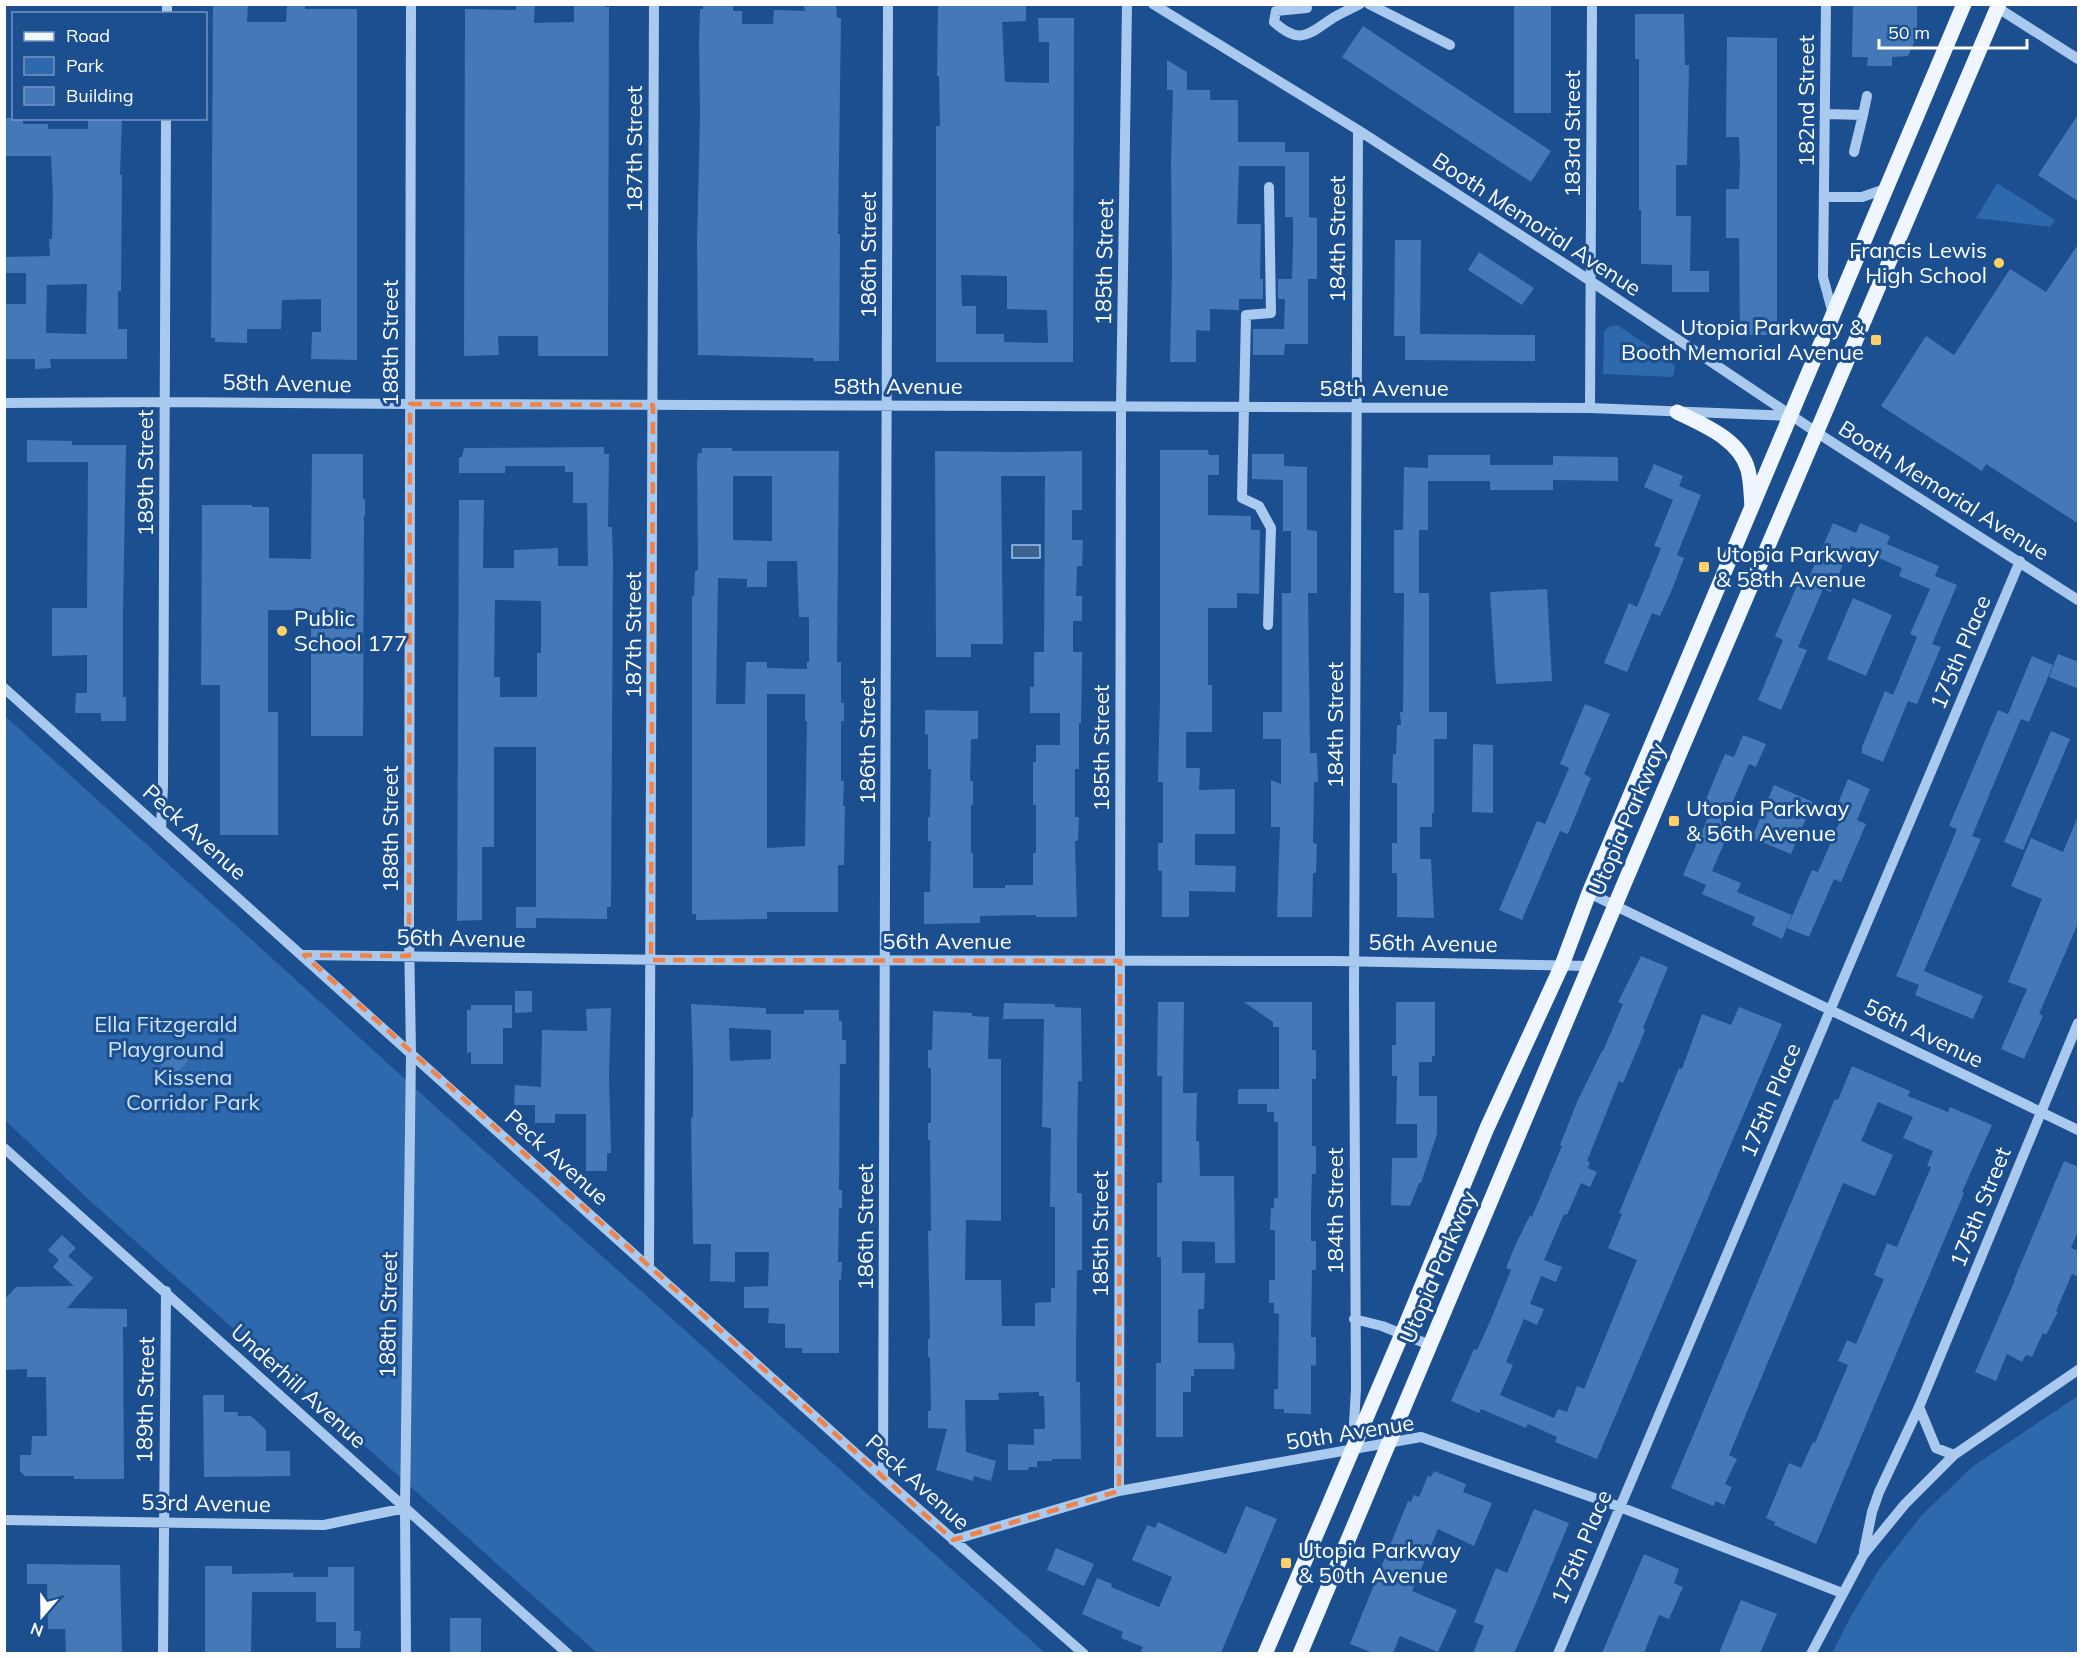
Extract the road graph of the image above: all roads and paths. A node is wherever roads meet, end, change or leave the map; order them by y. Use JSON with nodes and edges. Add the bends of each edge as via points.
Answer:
{"nodes":[{"id":1,"x":411,"y":4,"type":"edge"},
{"id":2,"x":654,"y":4,"type":"edge"},
{"id":3,"x":888,"y":4,"type":"edge"},
{"id":4,"x":1127,"y":4,"type":"edge"},
{"id":5,"x":1153,"y":4,"type":"edge"},
{"id":6,"x":1360,"y":4,"type":"edge"},
{"id":7,"x":1369,"y":4,"type":"edge"},
{"id":8,"x":1592,"y":4,"type":"edge"},
{"id":9,"x":1826,"y":4,"type":"edge"},
{"id":10,"x":1964,"y":4,"type":"edge"},
{"id":11,"x":1998,"y":6,"type":"edge"},
{"id":12,"x":1307,"y":8,"type":"dead end"},
{"id":13,"x":1450,"y":45,"type":"dead end"},
{"id":14,"x":2079,"y":59,"type":"edge"},
{"id":15,"x":1867,"y":96,"type":"dead end"},
{"id":16,"x":1825,"y":114,"type":"junction"},
{"id":17,"x":1863,"y":115,"type":"junction"},
{"id":18,"x":166,"y":120,"type":"edge"},
{"id":19,"x":1358,"y":130,"type":"junction"},
{"id":20,"x":1854,"y":152,"type":"dead end"},
{"id":21,"x":1269,"y":187,"type":"dead end"},
{"id":22,"x":1888,"y":188,"type":"junction"},
{"id":23,"x":1825,"y":197,"type":"junction"},
{"id":24,"x":1590,"y":281,"type":"junction"},
{"id":25,"x":1833,"y":315,"type":"junction"},
{"id":26,"x":165,"y":402,"type":"junction"},
{"id":27,"x":4,"y":403,"type":"edge"},
{"id":28,"x":410,"y":404,"type":"junction"},
{"id":29,"x":653,"y":405,"type":"junction"},
{"id":30,"x":888,"y":406,"type":"junction"},
{"id":31,"x":1121,"y":406,"type":"junction"},
{"id":32,"x":1245,"y":407,"type":"junction"},
{"id":33,"x":1356,"y":407,"type":"junction"},
{"id":34,"x":1590,"y":408,"type":"junction"},
{"id":35,"x":1677,"y":412,"type":"junction"},
{"id":36,"x":1792,"y":416,"type":"junction"},
{"id":37,"x":1816,"y":432,"type":"junction"},
{"id":38,"x":1752,"y":510,"type":"junction"},
{"id":39,"x":2020,"y":561,"type":"junction"},
{"id":40,"x":2079,"y":600,"type":"edge"},
{"id":41,"x":1268,"y":625,"type":"dead end"},
{"id":42,"x":4,"y":688,"type":"edge"},
{"id":43,"x":161,"y":828,"type":"junction"},
{"id":44,"x":1590,"y":893,"type":"junction"},
{"id":45,"x":1615,"y":905,"type":"junction"},
{"id":46,"x":304,"y":956,"type":"junction"},
{"id":47,"x":409,"y":956,"type":"junction"},
{"id":48,"x":651,"y":960,"type":"junction"},
{"id":49,"x":886,"y":960,"type":"junction"},
{"id":50,"x":1120,"y":961,"type":"junction"},
{"id":51,"x":1354,"y":962,"type":"junction"},
{"id":52,"x":1562,"y":965,"type":"junction"},
{"id":53,"x":1590,"y":966,"type":"junction"},
{"id":54,"x":1830,"y":1009,"type":"junction"},
{"id":55,"x":2079,"y":1023,"type":"edge"},
{"id":56,"x":411,"y":1053,"type":"junction"},
{"id":57,"x":2041,"y":1112,"type":"junction"},
{"id":58,"x":2079,"y":1130,"type":"edge"},
{"id":59,"x":4,"y":1148,"type":"edge"},
{"id":60,"x":649,"y":1266,"type":"junction"},
{"id":61,"x":166,"y":1291,"type":"junction"},
{"id":62,"x":1354,"y":1319,"type":"junction"},
{"id":63,"x":1402,"y":1334,"type":"junction"},
{"id":64,"x":1430,"y":1345,"type":"junction"},
{"id":65,"x":2079,"y":1370,"type":"edge"},
{"id":66,"x":1919,"y":1407,"type":"junction"},
{"id":67,"x":1387,"y":1444,"type":"junction"},
{"id":68,"x":1352,"y":1450,"type":"junction"},
{"id":69,"x":1954,"y":1455,"type":"junction"},
{"id":70,"x":883,"y":1478,"type":"junction"},
{"id":71,"x":1119,"y":1491,"type":"junction"},
{"id":72,"x":1620,"y":1507,"type":"junction"},
{"id":73,"x":405,"y":1508,"type":"junction"},
{"id":74,"x":4,"y":1520,"type":"edge"},
{"id":75,"x":163,"y":1522,"type":"junction"},
{"id":76,"x":953,"y":1540,"type":"junction"},
{"id":77,"x":1864,"y":1554,"type":"junction"},
{"id":78,"x":1842,"y":1593,"type":"junction"},
{"id":79,"x":163,"y":1653,"type":"edge"},
{"id":80,"x":406,"y":1653,"type":"edge"},
{"id":81,"x":568,"y":1653,"type":"edge"},
{"id":82,"x":1084,"y":1653,"type":"edge"},
{"id":83,"x":1265,"y":1653,"type":"edge"},
{"id":84,"x":1300,"y":1653,"type":"edge"},
{"id":85,"x":1558,"y":1653,"type":"edge"},
{"id":86,"x":1811,"y":1653,"type":"edge"}],
"edges":[{"from":1,"to":28,"type":"street","name":"188th Street"},
{"from":2,"to":29,"type":"street","name":"187th Street"},
{"from":3,"to":30,"type":"street","name":"186th Street"},
{"from":4,"to":31,"type":"street","name":"185th Street"},
{"from":5,"to":19,"type":"street","name":"Booth Memorial Avenue"},
{"from":6,"to":12,"type":"street","via":[[1308,35],[1293,35],[1274,22],[1276,11]]},
{"from":7,"to":13,"type":"street"},
{"from":8,"to":24,"type":"street","name":"183rd Street"},
{"from":9,"to":16,"type":"street","name":"182nd Street"},
{"from":10,"to":22,"type":"main road","name":"Utopia Parkway"},
{"from":11,"to":14,"type":"street"},
{"from":11,"to":37,"type":"main road","name":"Utopia Parkway"},
{"from":15,"to":17,"type":"street"},
{"from":16,"to":17,"type":"street"},
{"from":16,"to":23,"type":"street","name":"182nd Street"},
{"from":17,"to":20,"type":"street"},
{"from":18,"to":26,"type":"street","name":"189th Street"},
{"from":19,"to":24,"type":"street","name":"Booth Memorial Avenue"},
{"from":19,"to":33,"type":"street","name":"184th Street"},
{"from":21,"to":32,"type":"street","via":[[1271,313],[1246,315]]},
{"from":22,"to":23,"type":"street","name":"182nd Street","via":[[1862,197]]},
{"from":22,"to":25,"type":"main road","name":"Utopia Parkway"},
{"from":23,"to":25,"type":"street","name":"182nd Street","via":[[1823,277]]},
{"from":24,"to":34,"type":"street","name":"183rd Street"},
{"from":24,"to":36,"type":"street","name":"Booth Memorial Avenue"},
{"from":25,"to":36,"type":"main road","name":"Utopia Parkway"},
{"from":26,"to":27,"type":"street","name":"58th Avenue"},
{"from":26,"to":28,"type":"street","name":"58th Avenue"},
{"from":26,"to":43,"type":"street","name":"189th Street"},
{"from":28,"to":29,"type":"street","name":"58th Avenue"},
{"from":28,"to":47,"type":"street","name":"188th Street"},
{"from":29,"to":30,"type":"street","name":"58th Avenue"},
{"from":29,"to":48,"type":"street","name":"187th Street"},
{"from":30,"to":31,"type":"street","name":"58th Avenue"},
{"from":30,"to":49,"type":"street","name":"186th Street"},
{"from":31,"to":32,"type":"street","name":"58th Avenue"},
{"from":31,"to":50,"type":"street","name":"185th Street"},
{"from":32,"to":33,"type":"street","name":"58th Avenue"},
{"from":32,"to":41,"type":"street","via":[[1242,498],[1259,506],[1271,528]]},
{"from":33,"to":34,"type":"street","name":"58th Avenue"},
{"from":33,"to":51,"type":"street","name":"184th Street"},
{"from":34,"to":35,"type":"street","name":"58th Avenue"},
{"from":35,"to":36,"type":"street","name":"58th Avenue"},
{"from":35,"to":38,"type":"main road","via":[[1712,430],[1740,453],[1748,469]]},
{"from":36,"to":37,"type":"street","name":"Booth Memorial Avenue"},
{"from":36,"to":38,"type":"main road","name":"Utopia Parkway"},
{"from":37,"to":39,"type":"street","name":"Booth Memorial Avenue"},
{"from":37,"to":45,"type":"main road","name":"Utopia Parkway"},
{"from":38,"to":44,"type":"main road","name":"Utopia Parkway"},
{"from":39,"to":40,"type":"street","name":"Booth Memorial Avenue"},
{"from":39,"to":54,"type":"street","name":"175th Place"},
{"from":42,"to":43,"type":"street","name":"Peck Avenue"},
{"from":43,"to":46,"type":"street","name":"Peck Avenue"},
{"from":44,"to":45,"type":"street","name":"56th Avenue"},
{"from":44,"to":52,"type":"main road","name":"Utopia Parkway"},
{"from":45,"to":53,"type":"main road","name":"Utopia Parkway"},
{"from":45,"to":54,"type":"street","name":"56th Avenue"},
{"from":46,"to":47,"type":"street","name":"56th Avenue"},
{"from":46,"to":56,"type":"street","name":"Peck Avenue"},
{"from":47,"to":48,"type":"street","name":"56th Avenue"},
{"from":47,"to":56,"type":"street","name":"188th Street"},
{"from":48,"to":49,"type":"street","name":"56th Avenue"},
{"from":48,"to":60,"type":"street","name":"187th Street"},
{"from":49,"to":50,"type":"street","name":"56th Avenue"},
{"from":49,"to":70,"type":"street","name":"186th Street"},
{"from":50,"to":51,"type":"street","name":"56th Avenue"},
{"from":50,"to":71,"type":"street","name":"185th Street"},
{"from":51,"to":52,"type":"street","name":"56th Avenue"},
{"from":51,"to":62,"type":"street","name":"184th Street"},
{"from":52,"to":53,"type":"street","name":"56th Avenue"},
{"from":52,"to":63,"type":"main road","name":"Utopia Parkway","via":[[1487,1128]]},
{"from":53,"to":64,"type":"main road","name":"Utopia Parkway"},
{"from":54,"to":57,"type":"street","name":"56th Avenue"},
{"from":54,"to":72,"type":"street","name":"175th Place"},
{"from":55,"to":57,"type":"street","name":"175th Street"},
{"from":56,"to":60,"type":"street","name":"Peck Avenue"},
{"from":56,"to":73,"type":"street","name":"188th Street"},
{"from":57,"to":58,"type":"street","name":"56th Avenue"},
{"from":57,"to":66,"type":"street","name":"175th Street"},
{"from":59,"to":61,"type":"street","name":"Underhill Avenue"},
{"from":60,"to":70,"type":"street","name":"Peck Avenue"},
{"from":61,"to":73,"type":"street","name":"Underhill Avenue"},
{"from":61,"to":75,"type":"street","name":"189th Street"},
{"from":62,"to":63,"type":"street"},
{"from":62,"to":68,"type":"street","name":"184th Street","via":[[1356,1389]]},
{"from":63,"to":64,"type":"street"},
{"from":63,"to":68,"type":"main road","name":"Utopia Parkway"},
{"from":64,"to":67,"type":"main road","name":"Utopia Parkway"},
{"from":65,"to":69,"type":"street"},
{"from":66,"to":69,"type":"street","via":[[1936,1448]]},
{"from":66,"to":77,"type":"street","name":"175th Street","via":[[1879,1492]]},
{"from":67,"to":68,"type":"street","name":"50th Avenue"},
{"from":67,"to":72,"type":"street","name":"50th Avenue","via":[[1421,1437]]},
{"from":67,"to":84,"type":"main road","name":"Utopia Parkway"},
{"from":68,"to":71,"type":"street","name":"50th Avenue"},
{"from":68,"to":83,"type":"main road","name":"Utopia Parkway"},
{"from":69,"to":77,"type":"street","via":[[1905,1504]]},
{"from":70,"to":76,"type":"street","name":"Peck Avenue"},
{"from":71,"to":76,"type":"street","name":"50th Avenue"},
{"from":72,"to":78,"type":"street","name":"50th Avenue"},
{"from":72,"to":85,"type":"street","name":"175th Place"},
{"from":73,"to":75,"type":"street","name":"53rd Avenue","via":[[324,1525]]},
{"from":73,"to":80,"type":"street","name":"188th Street"},
{"from":73,"to":81,"type":"street","name":"Underhill Avenue"},
{"from":74,"to":75,"type":"street","name":"53rd Avenue"},
{"from":75,"to":79,"type":"street","name":"189th Street"},
{"from":76,"to":82,"type":"street","name":"Peck Avenue"},
{"from":77,"to":78,"type":"street"},
{"from":78,"to":86,"type":"street"}]}
